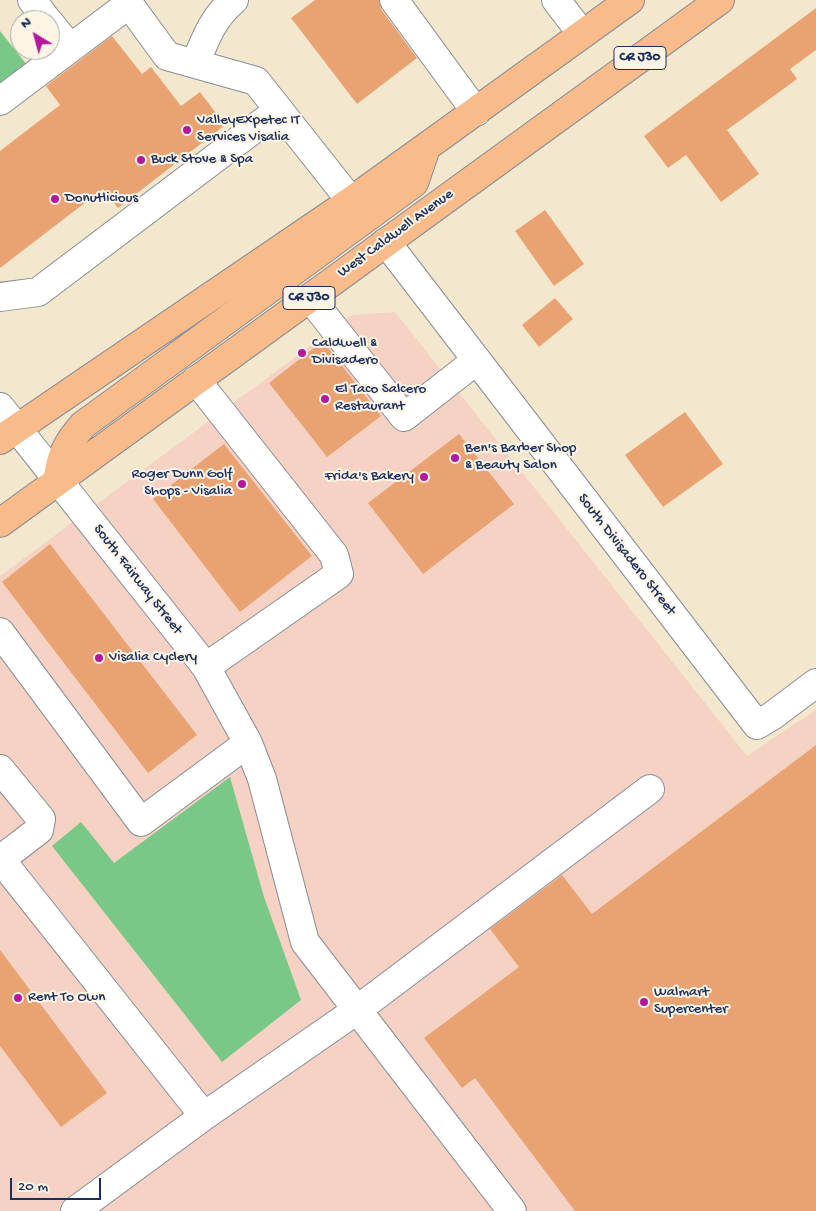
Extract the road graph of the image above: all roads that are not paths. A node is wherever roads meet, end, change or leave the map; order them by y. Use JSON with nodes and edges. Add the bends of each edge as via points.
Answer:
{"nodes":[{"id":1,"x":32,"y":0,"type":"edge"},
{"id":2,"x":234,"y":0,"type":"edge"},
{"id":3,"x":394,"y":0,"type":"edge"},
{"id":4,"x":556,"y":0,"type":"edge"},
{"id":5,"x":630,"y":0,"type":"edge"},
{"id":6,"x":714,"y":0,"type":"edge"},
{"id":7,"x":720,"y":0,"type":"edge"},
{"id":8,"x":127,"y":2,"type":"edge"},
{"id":9,"x":40,"y":10,"type":"edge"},
{"id":10,"x":692,"y":20,"type":"junction"},
{"id":11,"x":582,"y":34,"type":"junction"},
{"id":12,"x":60,"y":36,"type":"edge"},
{"id":13,"x":69,"y":47,"type":"junction"},
{"id":14,"x":195,"y":64,"type":"junction"},
{"id":15,"x":0,"y":100,"type":"edge"},
{"id":16,"x":279,"y":110,"type":"junction"},
{"id":17,"x":476,"y":112,"type":"junction"},
{"id":18,"x":426,"y":148,"type":"junction"},
{"id":19,"x":351,"y":202,"type":"junction"},
{"id":20,"x":386,"y":242,"type":"junction"},
{"id":21,"x":0,"y":297,"type":"edge"},
{"id":22,"x":310,"y":298,"type":"junction"},
{"id":23,"x":477,"y":360,"type":"junction"},
{"id":24,"x":196,"y":380,"type":"junction"},
{"id":25,"x":0,"y":407,"type":"edge"},
{"id":26,"x":9,"y":434,"type":"edge"},
{"id":27,"x":58,"y":479,"type":"junction"},
{"id":28,"x":0,"y":523,"type":"edge"},
{"id":29,"x":0,"y":632,"type":"edge"},
{"id":30,"x":206,"y":668,"type":"junction"},
{"id":31,"x":816,"y":684,"type":"edge"},
{"id":32,"x":248,"y":743,"type":"junction"},
{"id":33,"x":0,"y":769,"type":"edge"},
{"id":34,"x":650,"y":789,"type":"dead end"},
{"id":35,"x":0,"y":860,"type":"edge"},
{"id":36,"x":357,"y":1010,"type":"junction"},
{"id":37,"x":204,"y":1116,"type":"junction"},
{"id":38,"x":75,"y":1211,"type":"edge"},
{"id":39,"x":512,"y":1211,"type":"edge"}],
"edges":[{"from":1,"to":9,"type":"street"},
{"from":2,"to":14,"type":"street","via":[[212,25]]},
{"from":3,"to":17,"type":"street"},
{"from":4,"to":11,"type":"street"},
{"from":5,"to":11,"type":"main road"},
{"from":6,"to":10,"type":"main road"},
{"from":7,"to":10,"type":"main road","name":"West Caldwell Avenue","number":"CR J30"},
{"from":8,"to":13,"type":"street"},
{"from":8,"to":14,"type":"street","via":[[167,56]]},
{"from":10,"to":20,"type":"main road","name":"West Caldwell Avenue","number":"CR J30"},
{"from":11,"to":17,"type":"main road"},
{"from":12,"to":13,"type":"street"},
{"from":13,"to":15,"type":"street"},
{"from":14,"to":16,"type":"street","via":[[256,81]]},
{"from":16,"to":19,"type":"street"},
{"from":16,"to":21,"type":"street","via":[[38,292]]},
{"from":17,"to":18,"type":"main road"},
{"from":18,"to":19,"type":"main road"},
{"from":18,"to":27,"type":"main road","via":[[414,182],[83,425],[65,450],[59,464]]},
{"from":19,"to":26,"type":"main road"},
{"from":20,"to":22,"type":"main road","name":"West Caldwell Avenue","number":"CR J30"},
{"from":20,"to":23,"type":"street","name":"South Divisadero Street"},
{"from":22,"to":23,"type":"street","via":[[404,417]]},
{"from":22,"to":24,"type":"main road","name":"West Caldwell Avenue","number":"CR J30"},
{"from":23,"to":31,"type":"street","name":"South Divisadero Street","via":[[757,725]]},
{"from":24,"to":27,"type":"main road","name":"West Caldwell Avenue","number":"CR J30"},
{"from":24,"to":30,"type":"street","via":[[334,555],[339,574]]},
{"from":25,"to":26,"type":"street","name":"South Fairway Street"},
{"from":26,"to":27,"type":"street","name":"South Fairway Street"},
{"from":27,"to":28,"type":"main road","name":"West Caldwell Avenue","number":"CR J30"},
{"from":27,"to":30,"type":"street","name":"South Fairway Street"},
{"from":29,"to":32,"type":"street","via":[[141,822]]},
{"from":30,"to":32,"type":"street","name":"South Fairway Street"},
{"from":32,"to":36,"type":"street","name":"South Fairway Street","via":[[262,779],[305,942]]},
{"from":33,"to":35,"type":"street","via":[[41,819],[39,830]]},
{"from":34,"to":36,"type":"street"},
{"from":35,"to":37,"type":"street"},
{"from":36,"to":37,"type":"street"},
{"from":36,"to":39,"type":"street","name":"South Fairway Street"},
{"from":37,"to":38,"type":"street"}]}
